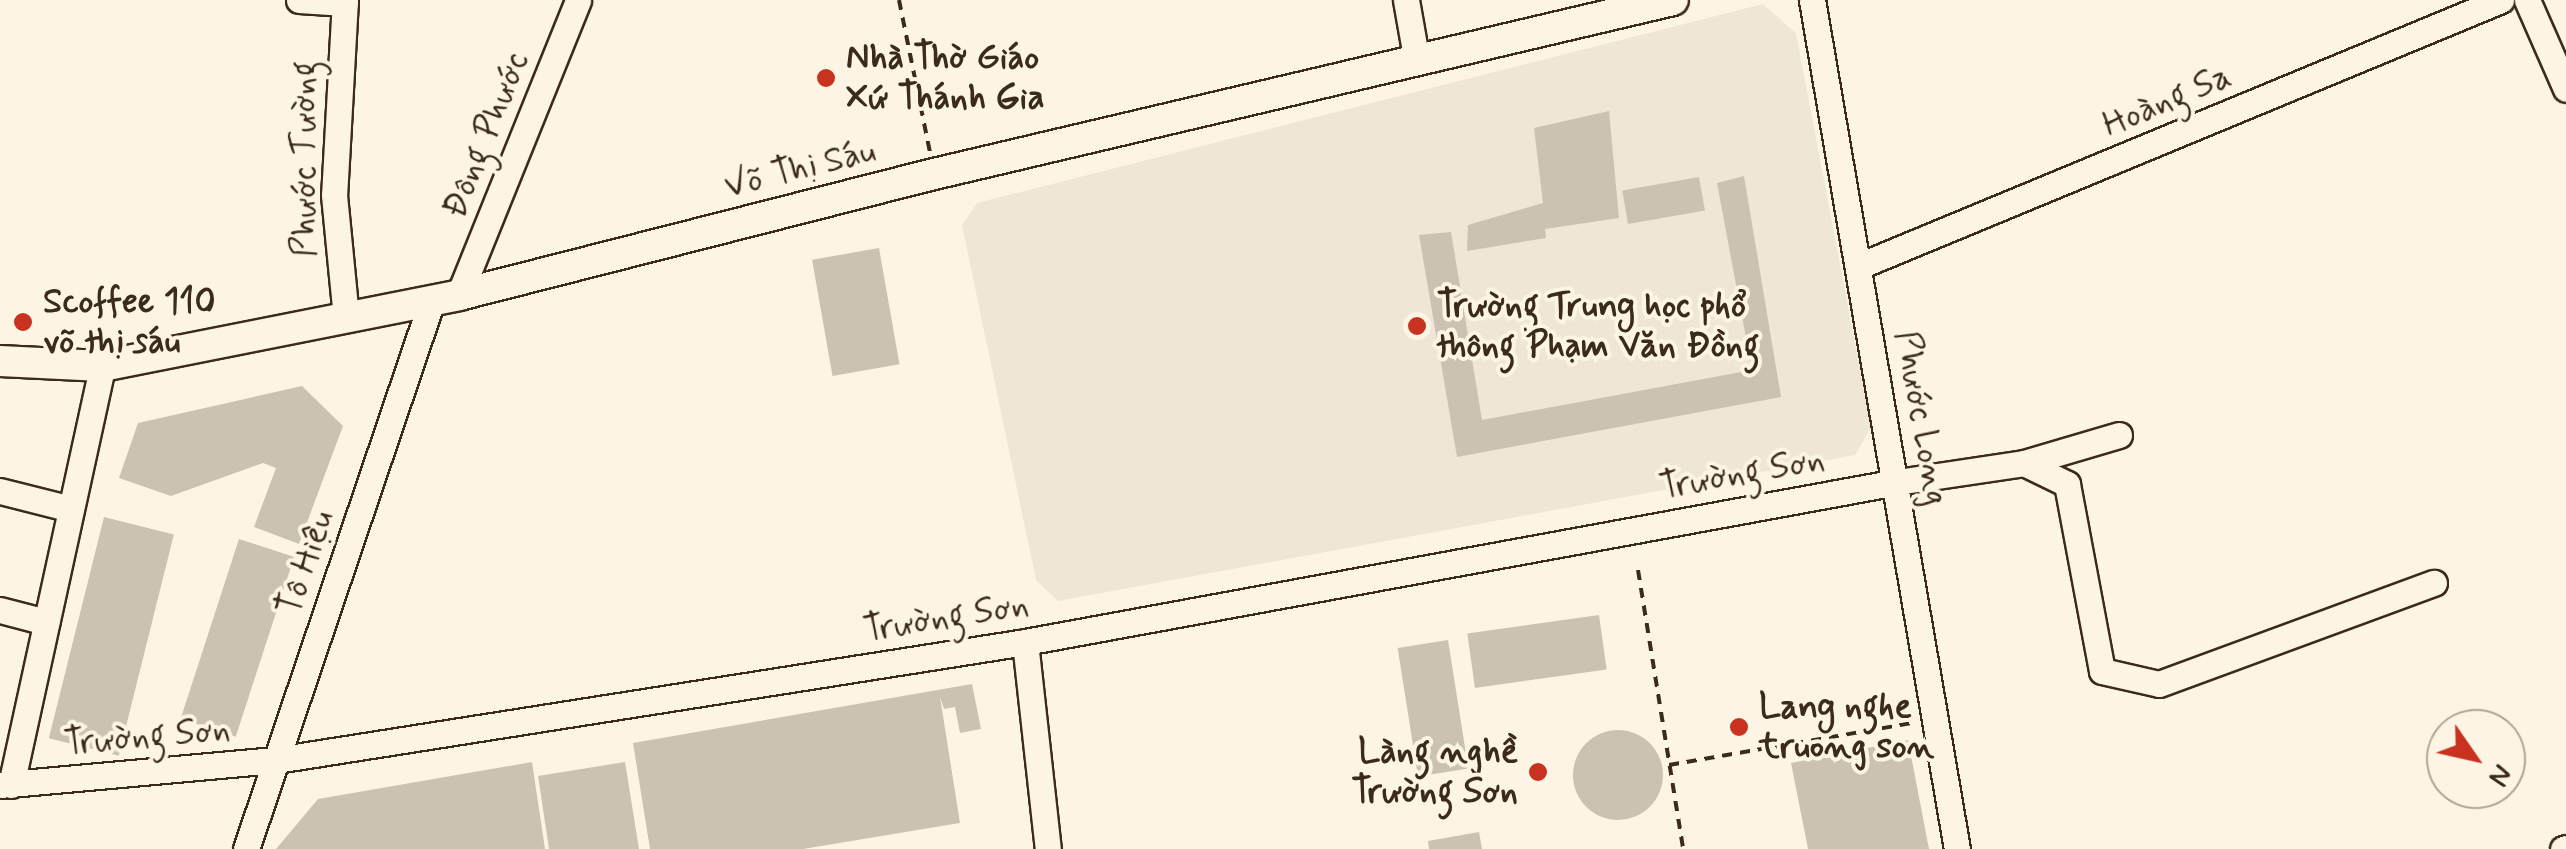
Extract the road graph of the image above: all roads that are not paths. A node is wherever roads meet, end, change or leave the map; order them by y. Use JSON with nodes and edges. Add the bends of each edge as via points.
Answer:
{"nodes":[{"id":1,"x":298,"y":0,"type":"edge"},
{"id":2,"x":578,"y":0,"type":"edge"},
{"id":3,"x":1406,"y":0,"type":"edge"},
{"id":4,"x":1674,"y":0,"type":"edge"},
{"id":5,"x":1812,"y":0,"type":"edge"},
{"id":6,"x":2501,"y":0,"type":"edge"},
{"id":7,"x":2527,"y":0,"type":"edge"},
{"id":8,"x":345,"y":2,"type":"edge"},
{"id":9,"x":1416,"y":57,"type":"junction"},
{"id":10,"x":2566,"y":89,"type":"edge"},
{"id":11,"x":1859,"y":266,"type":"junction"},
{"id":12,"x":446,"y":298,"type":"junction"},
{"id":13,"x":346,"y":318,"type":"junction"},
{"id":14,"x":0,"y":361,"type":"edge"},
{"id":15,"x":102,"y":366,"type":"junction"},
{"id":16,"x":2120,"y":435,"type":"dead end"},
{"id":17,"x":2024,"y":463,"type":"junction"},
{"id":18,"x":1897,"y":482,"type":"junction"},
{"id":19,"x":0,"y":492,"type":"edge"},
{"id":20,"x":71,"y":509,"type":"junction"},
{"id":21,"x":2434,"y":583,"type":"dead end"},
{"id":22,"x":0,"y":610,"type":"edge"},
{"id":23,"x":46,"y":622,"type":"junction"},
{"id":24,"x":1025,"y":642,"type":"junction"},
{"id":25,"x":276,"y":760,"type":"junction"},
{"id":26,"x":5,"y":785,"type":"edge"},
{"id":27,"x":246,"y":849,"type":"edge"},
{"id":28,"x":1048,"y":849,"type":"edge"},
{"id":29,"x":1957,"y":849,"type":"edge"}],
"edges":[{"from":1,"to":8,"type":"street"},
{"from":2,"to":12,"type":"street","name":"Đông Phước"},
{"from":3,"to":9,"type":"street"},
{"from":4,"to":9,"type":"main road","name":"Võ Thị Sáu"},
{"from":5,"to":11,"type":"street","name":"Phước Long"},
{"from":6,"to":11,"type":"street","name":"Hoàng Sa"},
{"from":7,"to":10,"type":"street"},
{"from":8,"to":13,"type":"street","name":"Phước Tường","via":[[334,195]]},
{"from":9,"to":12,"type":"main road","name":"Võ Thị Sáu"},
{"from":11,"to":18,"type":"street","name":"Phước Long"},
{"from":12,"to":13,"type":"main road","name":"Võ Thị Sáu"},
{"from":12,"to":25,"type":"street","name":"Tô Hiệu"},
{"from":13,"to":15,"type":"main road","name":"Võ Thị Sáu"},
{"from":14,"to":15,"type":"main road","name":"Võ Thị Sáu"},
{"from":15,"to":20,"type":"street"},
{"from":16,"to":17,"type":"street","name":"Trường Sơn"},
{"from":17,"to":18,"type":"street","name":"Trường Sơn"},
{"from":17,"to":21,"type":"street","via":[[2067,484],[2102,671],[2159,684]]},
{"from":18,"to":24,"type":"street","name":"Trường Sơn"},
{"from":18,"to":29,"type":"street","name":"Phước Long"},
{"from":19,"to":20,"type":"street"},
{"from":20,"to":23,"type":"street"},
{"from":22,"to":23,"type":"street"},
{"from":23,"to":26,"type":"street"},
{"from":24,"to":25,"type":"street","name":"Trường Sơn"},
{"from":24,"to":28,"type":"street"},
{"from":25,"to":26,"type":"street","name":"Trường Sơn"},
{"from":25,"to":27,"type":"street","name":"Tô Hiệu"}]}
